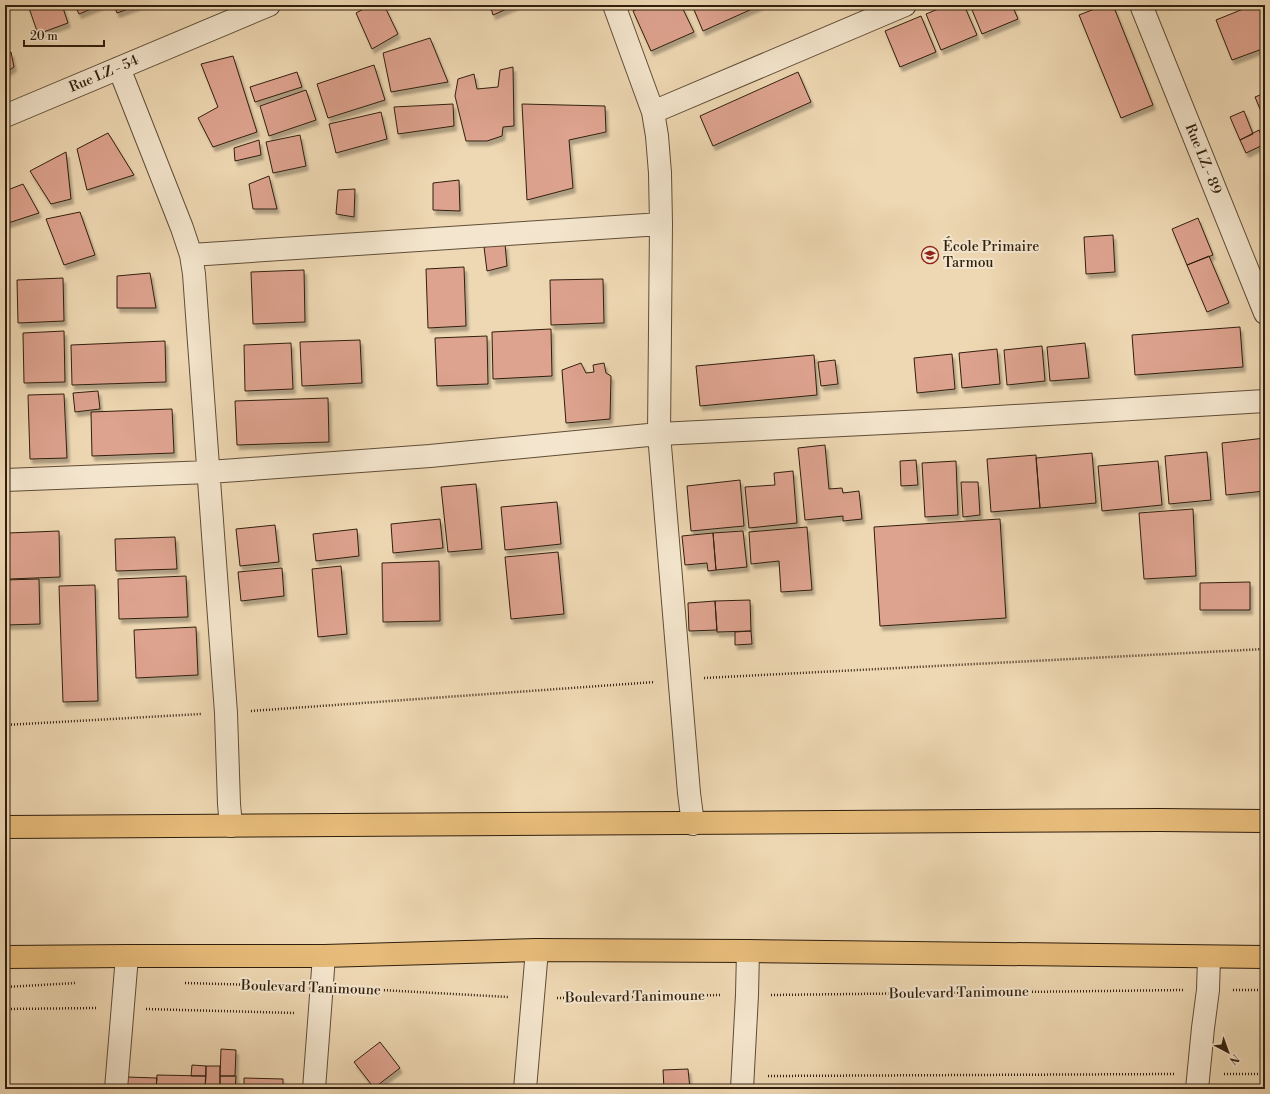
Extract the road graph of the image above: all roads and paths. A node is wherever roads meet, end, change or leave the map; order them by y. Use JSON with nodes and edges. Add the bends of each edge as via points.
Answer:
{"nodes":[{"id":1,"x":269,"y":5,"type":"edge"},
{"id":2,"x":614,"y":5,"type":"edge"},
{"id":3,"x":905,"y":5,"type":"edge"},
{"id":4,"x":1141,"y":5,"type":"edge"},
{"id":5,"x":119,"y":68,"type":"junction"},
{"id":6,"x":652,"y":112,"type":"junction"},
{"id":7,"x":5,"y":116,"type":"edge"},
{"id":8,"x":661,"y":224,"type":"junction"},
{"id":9,"x":191,"y":255,"type":"junction"},
{"id":10,"x":1265,"y":313,"type":"edge"},
{"id":11,"x":1265,"y":401,"type":"edge"},
{"id":12,"x":659,"y":434,"type":"junction"},
{"id":13,"x":209,"y":472,"type":"junction"},
{"id":14,"x":5,"y":480,"type":"edge"},
{"id":15,"x":1265,"y":649,"type":"edge"},
{"id":16,"x":679,"y":680,"type":"junction"},
{"id":17,"x":226,"y":712,"type":"junction"},
{"id":18,"x":5,"y":725,"type":"edge"},
{"id":19,"x":1265,"y":821,"type":"edge"},
{"id":20,"x":693,"y":824,"type":"junction"},
{"id":21,"x":231,"y":826,"type":"junction"},
{"id":22,"x":5,"y":827,"type":"edge"},
{"id":23,"x":537,"y":950,"type":"junction"},
{"id":24,"x":748,"y":951,"type":"junction"},
{"id":25,"x":128,"y":956,"type":"junction"},
{"id":26,"x":324,"y":956,"type":"junction"},
{"id":27,"x":5,"y":958,"type":"edge"},
{"id":28,"x":1209,"y":958,"type":"junction"},
{"id":29,"x":1265,"y":958,"type":"edge"},
{"id":30,"x":80,"y":983,"type":"dead end"},
{"id":31,"x":180,"y":983,"type":"dead end"},
{"id":32,"x":5,"y":987,"type":"edge"},
{"id":33,"x":322,"y":987,"type":"junction"},
{"id":34,"x":1208,"y":990,"type":"junction"},
{"id":35,"x":1265,"y":990,"type":"edge"},
{"id":36,"x":747,"y":995,"type":"junction"},
{"id":37,"x":533,"y":998,"type":"junction"},
{"id":38,"x":122,"y":1008,"type":"junction"},
{"id":39,"x":5,"y":1009,"type":"edge"},
{"id":40,"x":320,"y":1014,"type":"junction"},
{"id":41,"x":1265,"y":1074,"type":"edge"},
{"id":42,"x":742,"y":1082,"type":"edge"},
{"id":43,"x":1198,"y":1082,"type":"edge"},
{"id":44,"x":116,"y":1089,"type":"edge"},
{"id":45,"x":314,"y":1089,"type":"edge"},
{"id":46,"x":525,"y":1089,"type":"edge"}],
"edges":[{"from":1,"to":5,"type":"street","name":"Rue LZ - 54"},
{"from":2,"to":6,"type":"street"},
{"from":3,"to":6,"type":"street"},
{"from":4,"to":10,"type":"street","name":"Rue LZ - 89"},
{"from":5,"to":7,"type":"street","name":"Rue LZ - 54"},
{"from":5,"to":9,"type":"street"},
{"from":6,"to":8,"type":"street","via":[[657,136]]},
{"from":8,"to":9,"type":"street"},
{"from":8,"to":12,"type":"street"},
{"from":9,"to":13,"type":"street"},
{"from":11,"to":12,"type":"street"},
{"from":12,"to":13,"type":"street","via":[[430,456]]},
{"from":12,"to":16,"type":"street"},
{"from":13,"to":14,"type":"street"},
{"from":13,"to":17,"type":"street"},
{"from":15,"to":16,"type":"path"},
{"from":16,"to":17,"type":"path"},
{"from":16,"to":20,"type":"street"},
{"from":17,"to":18,"type":"path"},
{"from":17,"to":21,"type":"street"},
{"from":19,"to":20,"type":"main road"},
{"from":20,"to":21,"type":"main road"},
{"from":21,"to":22,"type":"main road"},
{"from":23,"to":24,"type":"main road"},
{"from":23,"to":26,"type":"main road"},
{"from":23,"to":37,"type":"street"},
{"from":24,"to":28,"type":"main road"},
{"from":24,"to":36,"type":"street"},
{"from":25,"to":26,"type":"main road"},
{"from":25,"to":27,"type":"main road"},
{"from":25,"to":38,"type":"street"},
{"from":26,"to":33,"type":"street"},
{"from":28,"to":29,"type":"main road"},
{"from":28,"to":34,"type":"street"},
{"from":30,"to":32,"type":"path"},
{"from":31,"to":33,"type":"path","name":"Boulevard Tanimoune"},
{"from":33,"to":37,"type":"path","name":"Boulevard Tanimoune"},
{"from":33,"to":40,"type":"street"},
{"from":34,"to":35,"type":"path","name":"Boulevard Tanimoune"},
{"from":34,"to":36,"type":"path","name":"Boulevard Tanimoune"},
{"from":34,"to":43,"type":"street"},
{"from":36,"to":37,"type":"path","name":"Boulevard Tanimoune"},
{"from":36,"to":42,"type":"street"},
{"from":37,"to":46,"type":"street"},
{"from":38,"to":39,"type":"path"},
{"from":38,"to":40,"type":"path"},
{"from":38,"to":44,"type":"street"},
{"from":40,"to":45,"type":"street"},
{"from":41,"to":43,"type":"path"},
{"from":42,"to":43,"type":"path"}]}
